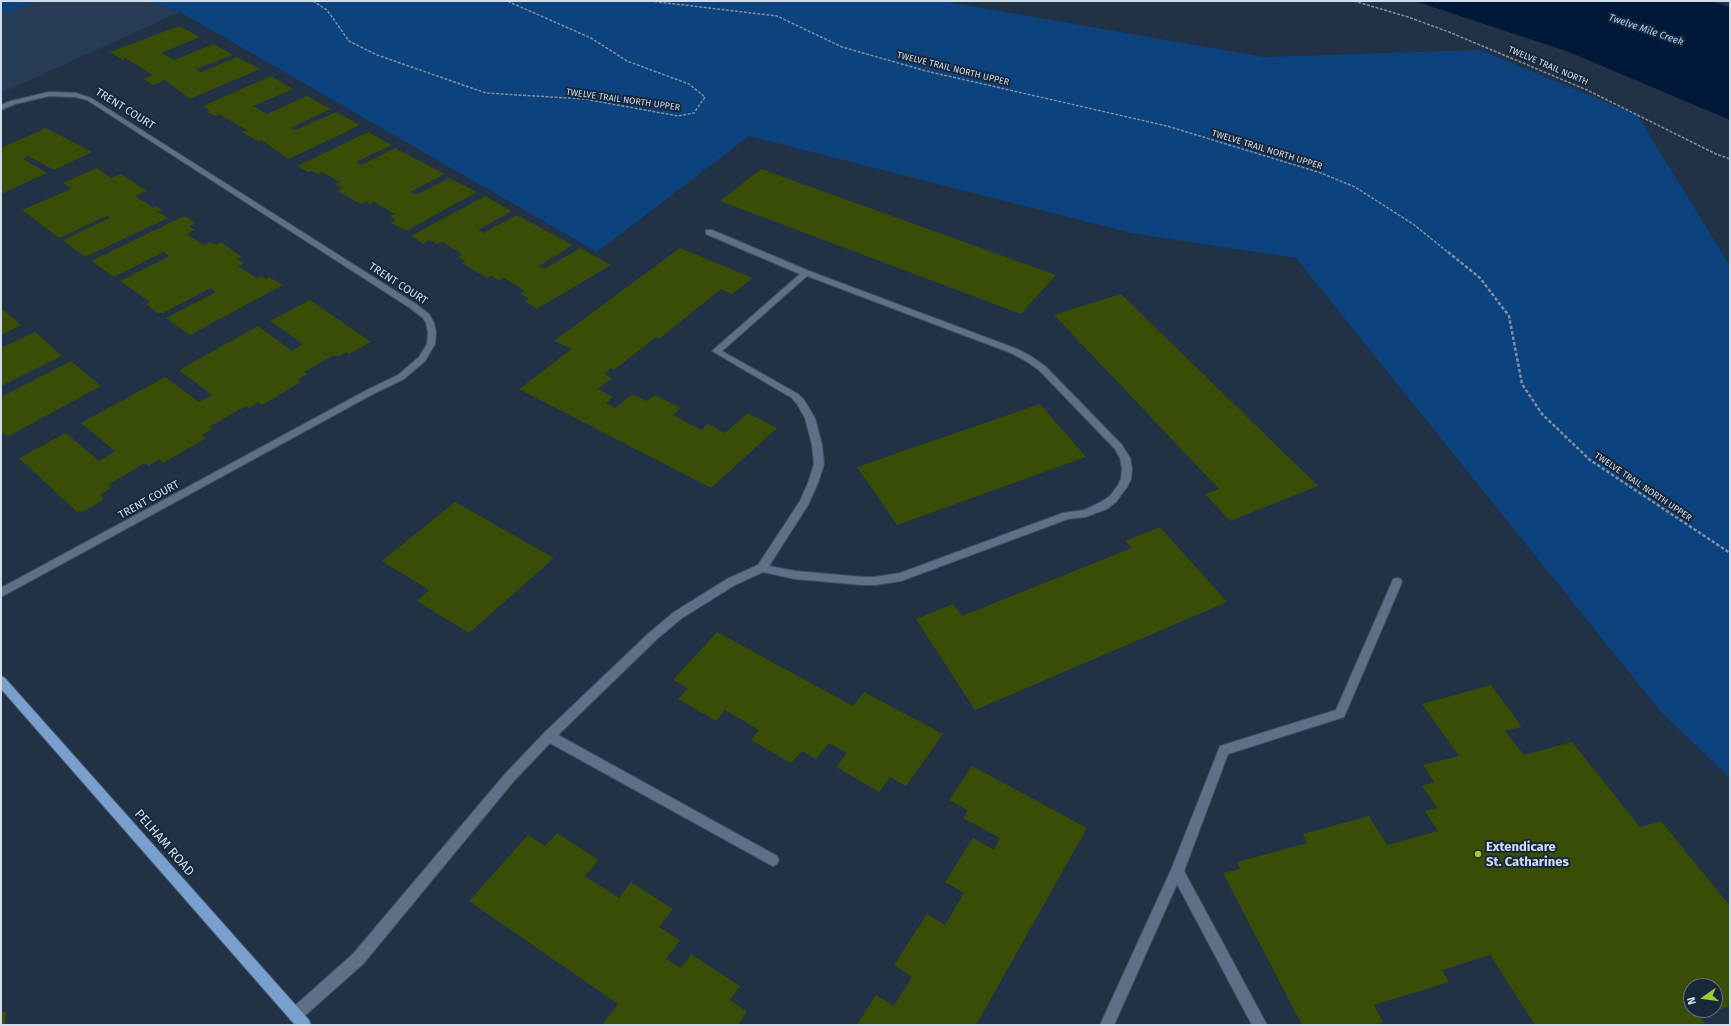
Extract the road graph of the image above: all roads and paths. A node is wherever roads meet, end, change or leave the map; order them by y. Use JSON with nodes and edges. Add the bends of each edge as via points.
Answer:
{"nodes":[{"id":1,"x":313,"y":1,"type":"edge"},
{"id":2,"x":506,"y":1,"type":"edge"},
{"id":3,"x":650,"y":1,"type":"edge"},
{"id":4,"x":1354,"y":1,"type":"edge"},
{"id":5,"x":1,"y":108,"type":"edge"},
{"id":6,"x":1730,"y":159,"type":"edge"},
{"id":7,"x":709,"y":232,"type":"dead end"},
{"id":8,"x":806,"y":273,"type":"junction"},
{"id":9,"x":1730,"y":553,"type":"edge"},
{"id":10,"x":762,"y":568,"type":"junction"},
{"id":11,"x":1397,"y":582,"type":"dead end"},
{"id":12,"x":1,"y":593,"type":"edge"},
{"id":13,"x":1,"y":681,"type":"edge"},
{"id":14,"x":550,"y":736,"type":"junction"},
{"id":15,"x":773,"y":860,"type":"dead end"},
{"id":16,"x":1177,"y":871,"type":"junction"},
{"id":17,"x":299,"y":1020,"type":"edge"},
{"id":18,"x":1107,"y":1025,"type":"edge"},
{"id":19,"x":1260,"y":1025,"type":"edge"}],
"edges":[{"from":1,"to":2,"type":"path","name":"TWELVE TRAIL NORTH UPPER","via":[[328,10],[348,41],[377,55],[486,93],[584,100],[678,116],[694,113],[705,97],[690,84],[627,61],[591,38]]},
{"from":3,"to":9,"type":"path","name":"TWELVE TRAIL NORTH UPPER","via":[[777,16],[842,47],[926,71],[1167,126],[1321,173],[1355,188],[1413,224],[1480,278],[1509,316],[1522,384],[1542,414],[1590,460]]},
{"from":4,"to":6,"type":"path","name":"TWELVE TRAIL NORTH","via":[[1457,35],[1587,90]]},
{"from":5,"to":12,"type":"street","name":"TRENT COURT","via":[[13,102],[49,94],[68,94],[89,99],[413,306],[426,316],[432,332],[431,344],[422,358],[401,377]]},
{"from":7,"to":8,"type":"street"},
{"from":8,"to":10,"type":"street","via":[[716,351],[795,396],[810,418],[817,445],[819,464],[813,483],[804,502]]},
{"from":8,"to":10,"type":"street","via":[[1014,351],[1029,359],[1042,368],[1119,447],[1125,458],[1126,479],[1113,499],[1093,510],[1067,516],[901,577],[863,581],[795,575]]},
{"from":10,"to":14,"type":"street","via":[[732,582],[678,615]]},
{"from":11,"to":16,"type":"street","via":[[1340,714],[1224,750]]},
{"from":13,"to":17,"type":"main road","name":"PELHAM ROAD"},
{"from":14,"to":15,"type":"street"},
{"from":14,"to":17,"type":"street","via":[[492,797],[358,959]]},
{"from":16,"to":18,"type":"street"},
{"from":16,"to":19,"type":"street"}]}
